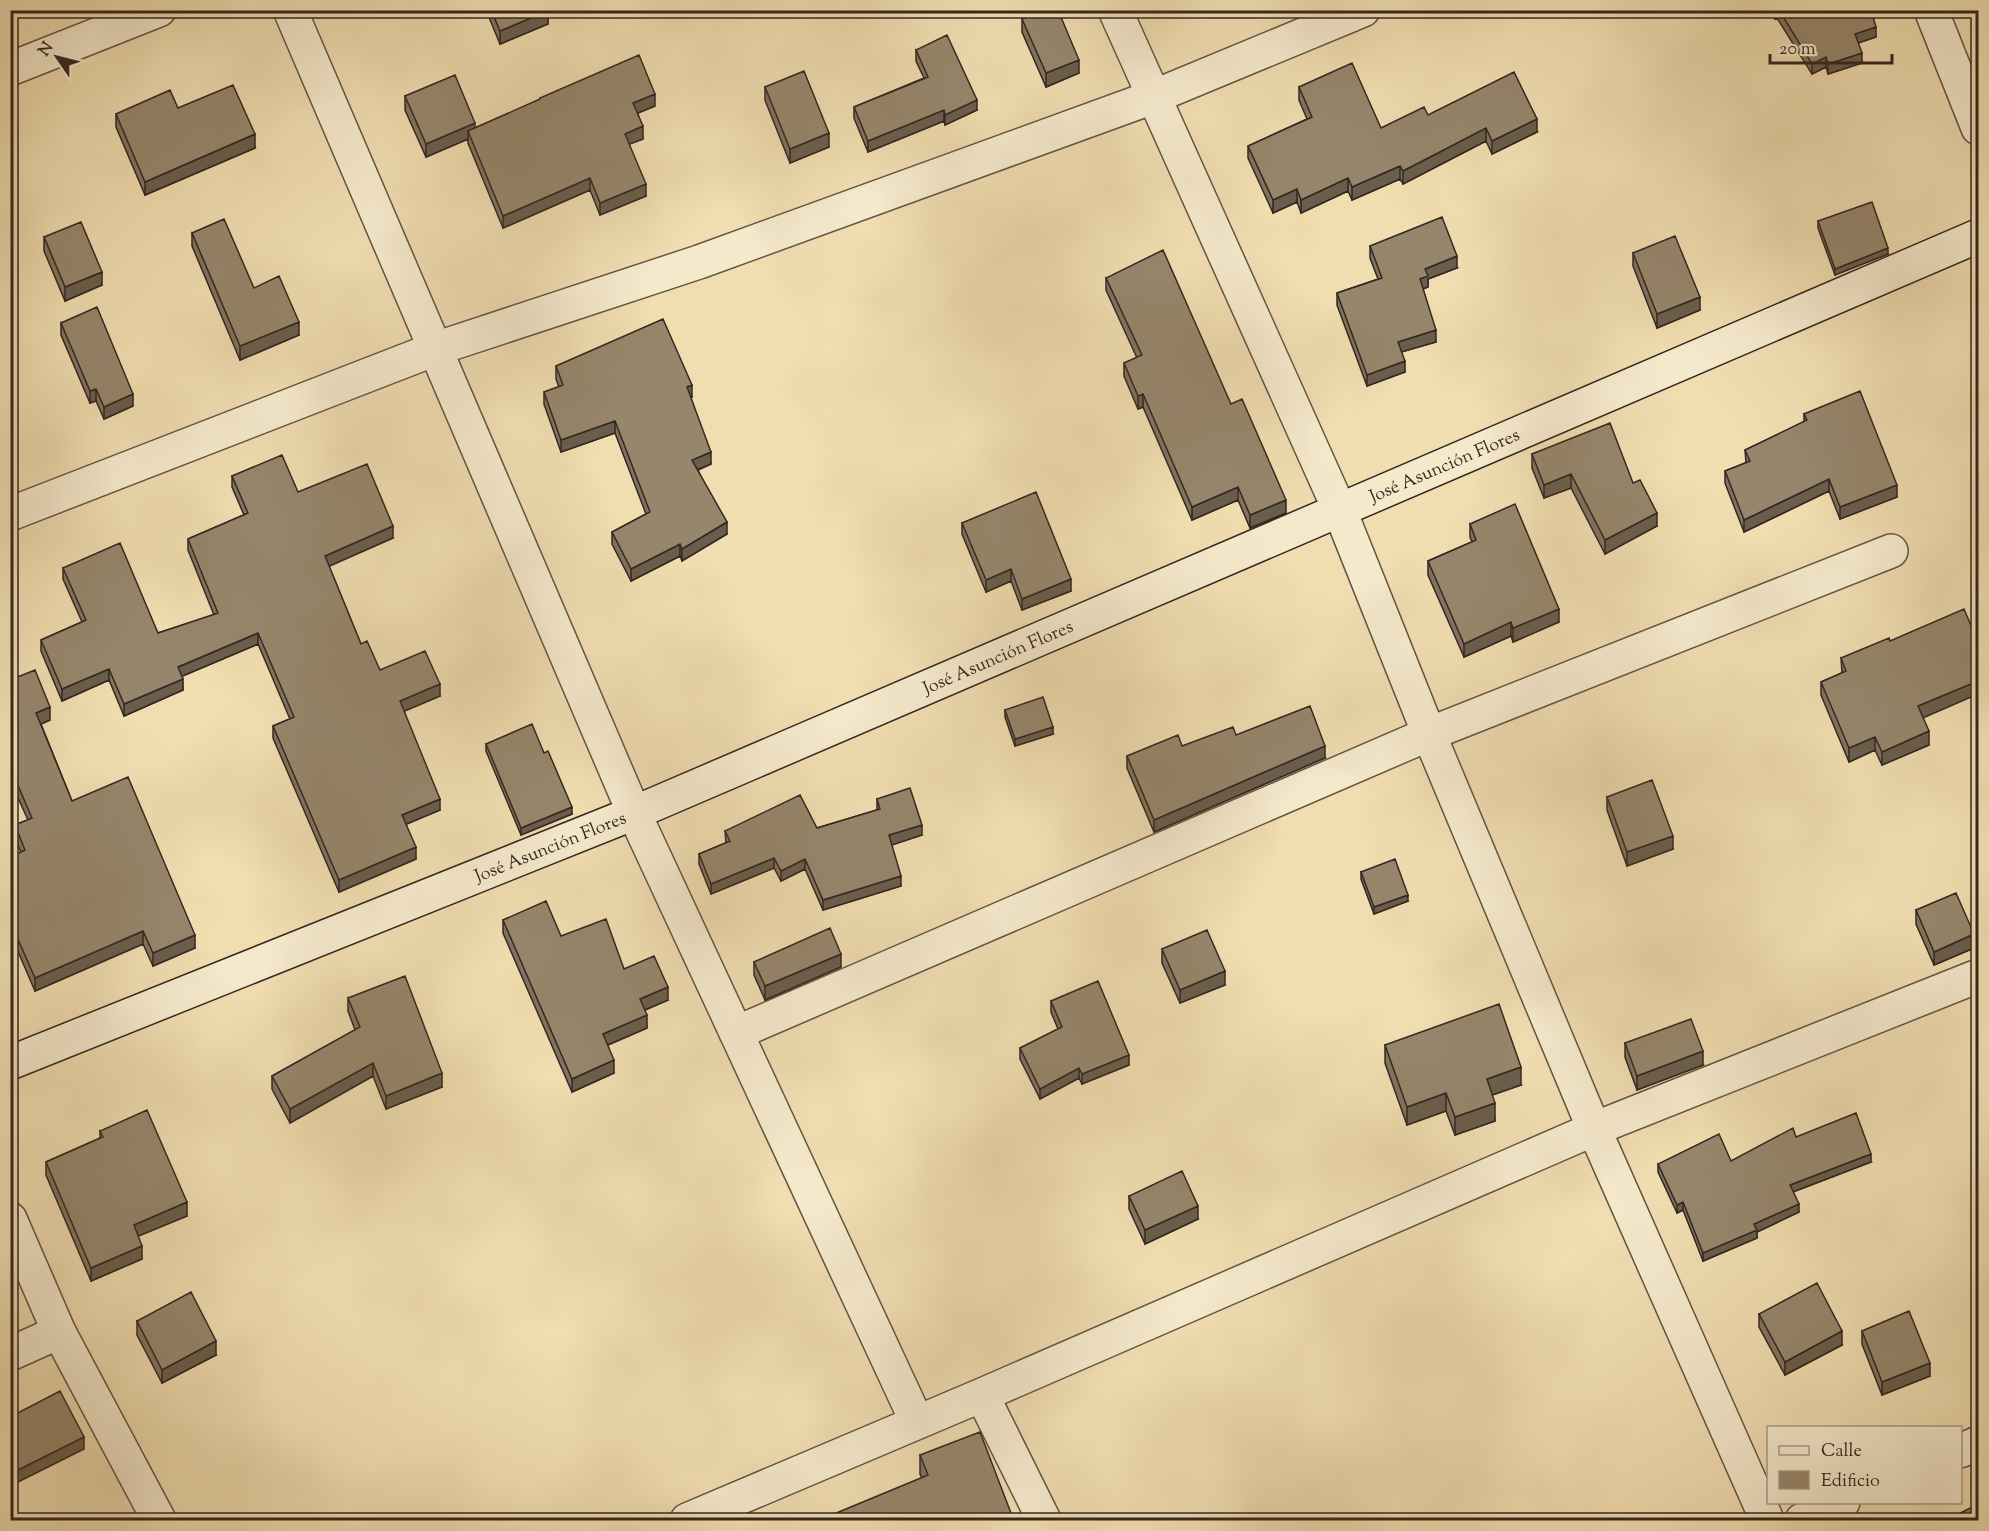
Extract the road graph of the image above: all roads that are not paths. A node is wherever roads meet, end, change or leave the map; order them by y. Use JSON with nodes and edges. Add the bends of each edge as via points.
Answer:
{"nodes":[{"id":1,"x":159,"y":10,"type":"edge"},
{"id":2,"x":290,"y":10,"type":"edge"},
{"id":3,"x":1115,"y":10,"type":"edge"},
{"id":4,"x":1363,"y":10,"type":"edge"},
{"id":5,"x":1931,"y":10,"type":"edge"},
{"id":6,"x":10,"y":69,"type":"edge"},
{"id":7,"x":1153,"y":96,"type":"junction"},
{"id":8,"x":1978,"y":128,"type":"edge"},
{"id":9,"x":1978,"y":236,"type":"edge"},
{"id":10,"x":435,"y":349,"type":"junction"},
{"id":11,"x":1340,"y":511,"type":"junction"},
{"id":12,"x":10,"y":514,"type":"edge"},
{"id":13,"x":1891,"y":551,"type":"dead end"},
{"id":14,"x":1429,"y":734,"type":"junction"},
{"id":15,"x":634,"y":813,"type":"junction"},
{"id":16,"x":1978,"y":975,"type":"edge"},
{"id":17,"x":736,"y":1033,"type":"junction"},
{"id":18,"x":10,"y":1063,"type":"edge"},
{"id":19,"x":1594,"y":1129,"type":"junction"},
{"id":20,"x":10,"y":1219,"type":"edge"},
{"id":21,"x":59,"y":1332,"type":"junction"},
{"id":22,"x":10,"y":1354,"type":"edge"},
{"id":23,"x":982,"y":1395,"type":"junction"},
{"id":24,"x":917,"y":1422,"type":"junction"},
{"id":25,"x":1978,"y":1443,"type":"edge"},
{"id":26,"x":1962,"y":1450,"type":"edge"},
{"id":27,"x":1841,"y":1504,"type":"edge"},
{"id":28,"x":159,"y":1521,"type":"edge"},
{"id":29,"x":687,"y":1521,"type":"edge"},
{"id":30,"x":1044,"y":1521,"type":"edge"},
{"id":31,"x":1767,"y":1521,"type":"edge"},
{"id":32,"x":1802,"y":1521,"type":"edge"}],
"edges":[{"from":1,"to":6,"type":"street"},
{"from":2,"to":10,"type":"street"},
{"from":3,"to":7,"type":"street"},
{"from":4,"to":7,"type":"street"},
{"from":5,"to":8,"type":"street"},
{"from":7,"to":10,"type":"street","via":[[699,262]]},
{"from":7,"to":11,"type":"street"},
{"from":9,"to":11,"type":"street","name":"José Asunción Flores"},
{"from":10,"to":12,"type":"street"},
{"from":10,"to":15,"type":"street"},
{"from":11,"to":14,"type":"street"},
{"from":11,"to":15,"type":"street","name":"José Asunción Flores"},
{"from":13,"to":14,"type":"street"},
{"from":14,"to":17,"type":"street"},
{"from":14,"to":19,"type":"street"},
{"from":15,"to":17,"type":"street"},
{"from":15,"to":18,"type":"street","name":"José Asunción Flores"},
{"from":16,"to":19,"type":"street"},
{"from":17,"to":24,"type":"street"},
{"from":19,"to":23,"type":"street"},
{"from":19,"to":31,"type":"street"},
{"from":20,"to":21,"type":"street"},
{"from":21,"to":22,"type":"street"},
{"from":21,"to":28,"type":"street"},
{"from":23,"to":24,"type":"street"},
{"from":23,"to":30,"type":"street"},
{"from":24,"to":29,"type":"street"},
{"from":25,"to":26,"type":"street"},
{"from":27,"to":32,"type":"street"}]}
